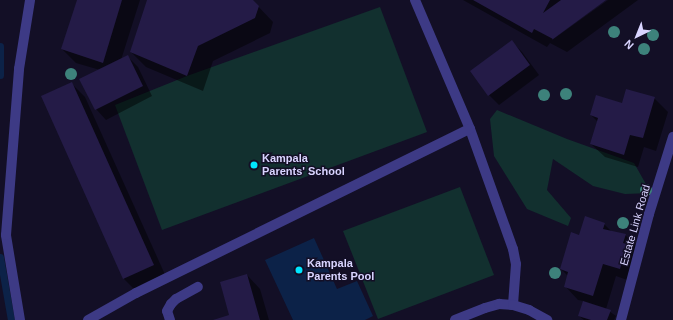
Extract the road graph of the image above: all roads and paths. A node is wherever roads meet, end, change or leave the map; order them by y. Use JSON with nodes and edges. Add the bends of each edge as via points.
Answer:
{"nodes":[{"id":1,"x":30,"y":0,"type":"edge"},
{"id":2,"x":415,"y":0,"type":"edge"},
{"id":3,"x":470,"y":129,"type":"junction"},
{"id":4,"x":673,"y":137,"type":"edge"},
{"id":5,"x":198,"y":287,"type":"dead end"},
{"id":6,"x":513,"y":305,"type":"junction"},
{"id":7,"x":20,"y":320,"type":"edge"},
{"id":8,"x":88,"y":320,"type":"edge"},
{"id":9,"x":170,"y":320,"type":"edge"},
{"id":10,"x":455,"y":320,"type":"edge"},
{"id":11,"x":548,"y":320,"type":"edge"},
{"id":12,"x":621,"y":320,"type":"edge"}],
"edges":[{"from":1,"to":7,"type":"street","via":[[19,69],[6,235]]},
{"from":2,"to":3,"type":"street"},
{"from":3,"to":6,"type":"street","via":[[513,249],[516,264]]},
{"from":3,"to":8,"type":"street","via":[[136,293]]},
{"from":4,"to":12,"type":"street","name":"Estate Link Road","via":[[649,214]]},
{"from":5,"to":9,"type":"street","via":[[171,304],[167,311]]},
{"from":6,"to":10,"type":"street","via":[[492,306]]},
{"from":6,"to":11,"type":"street"}]}
